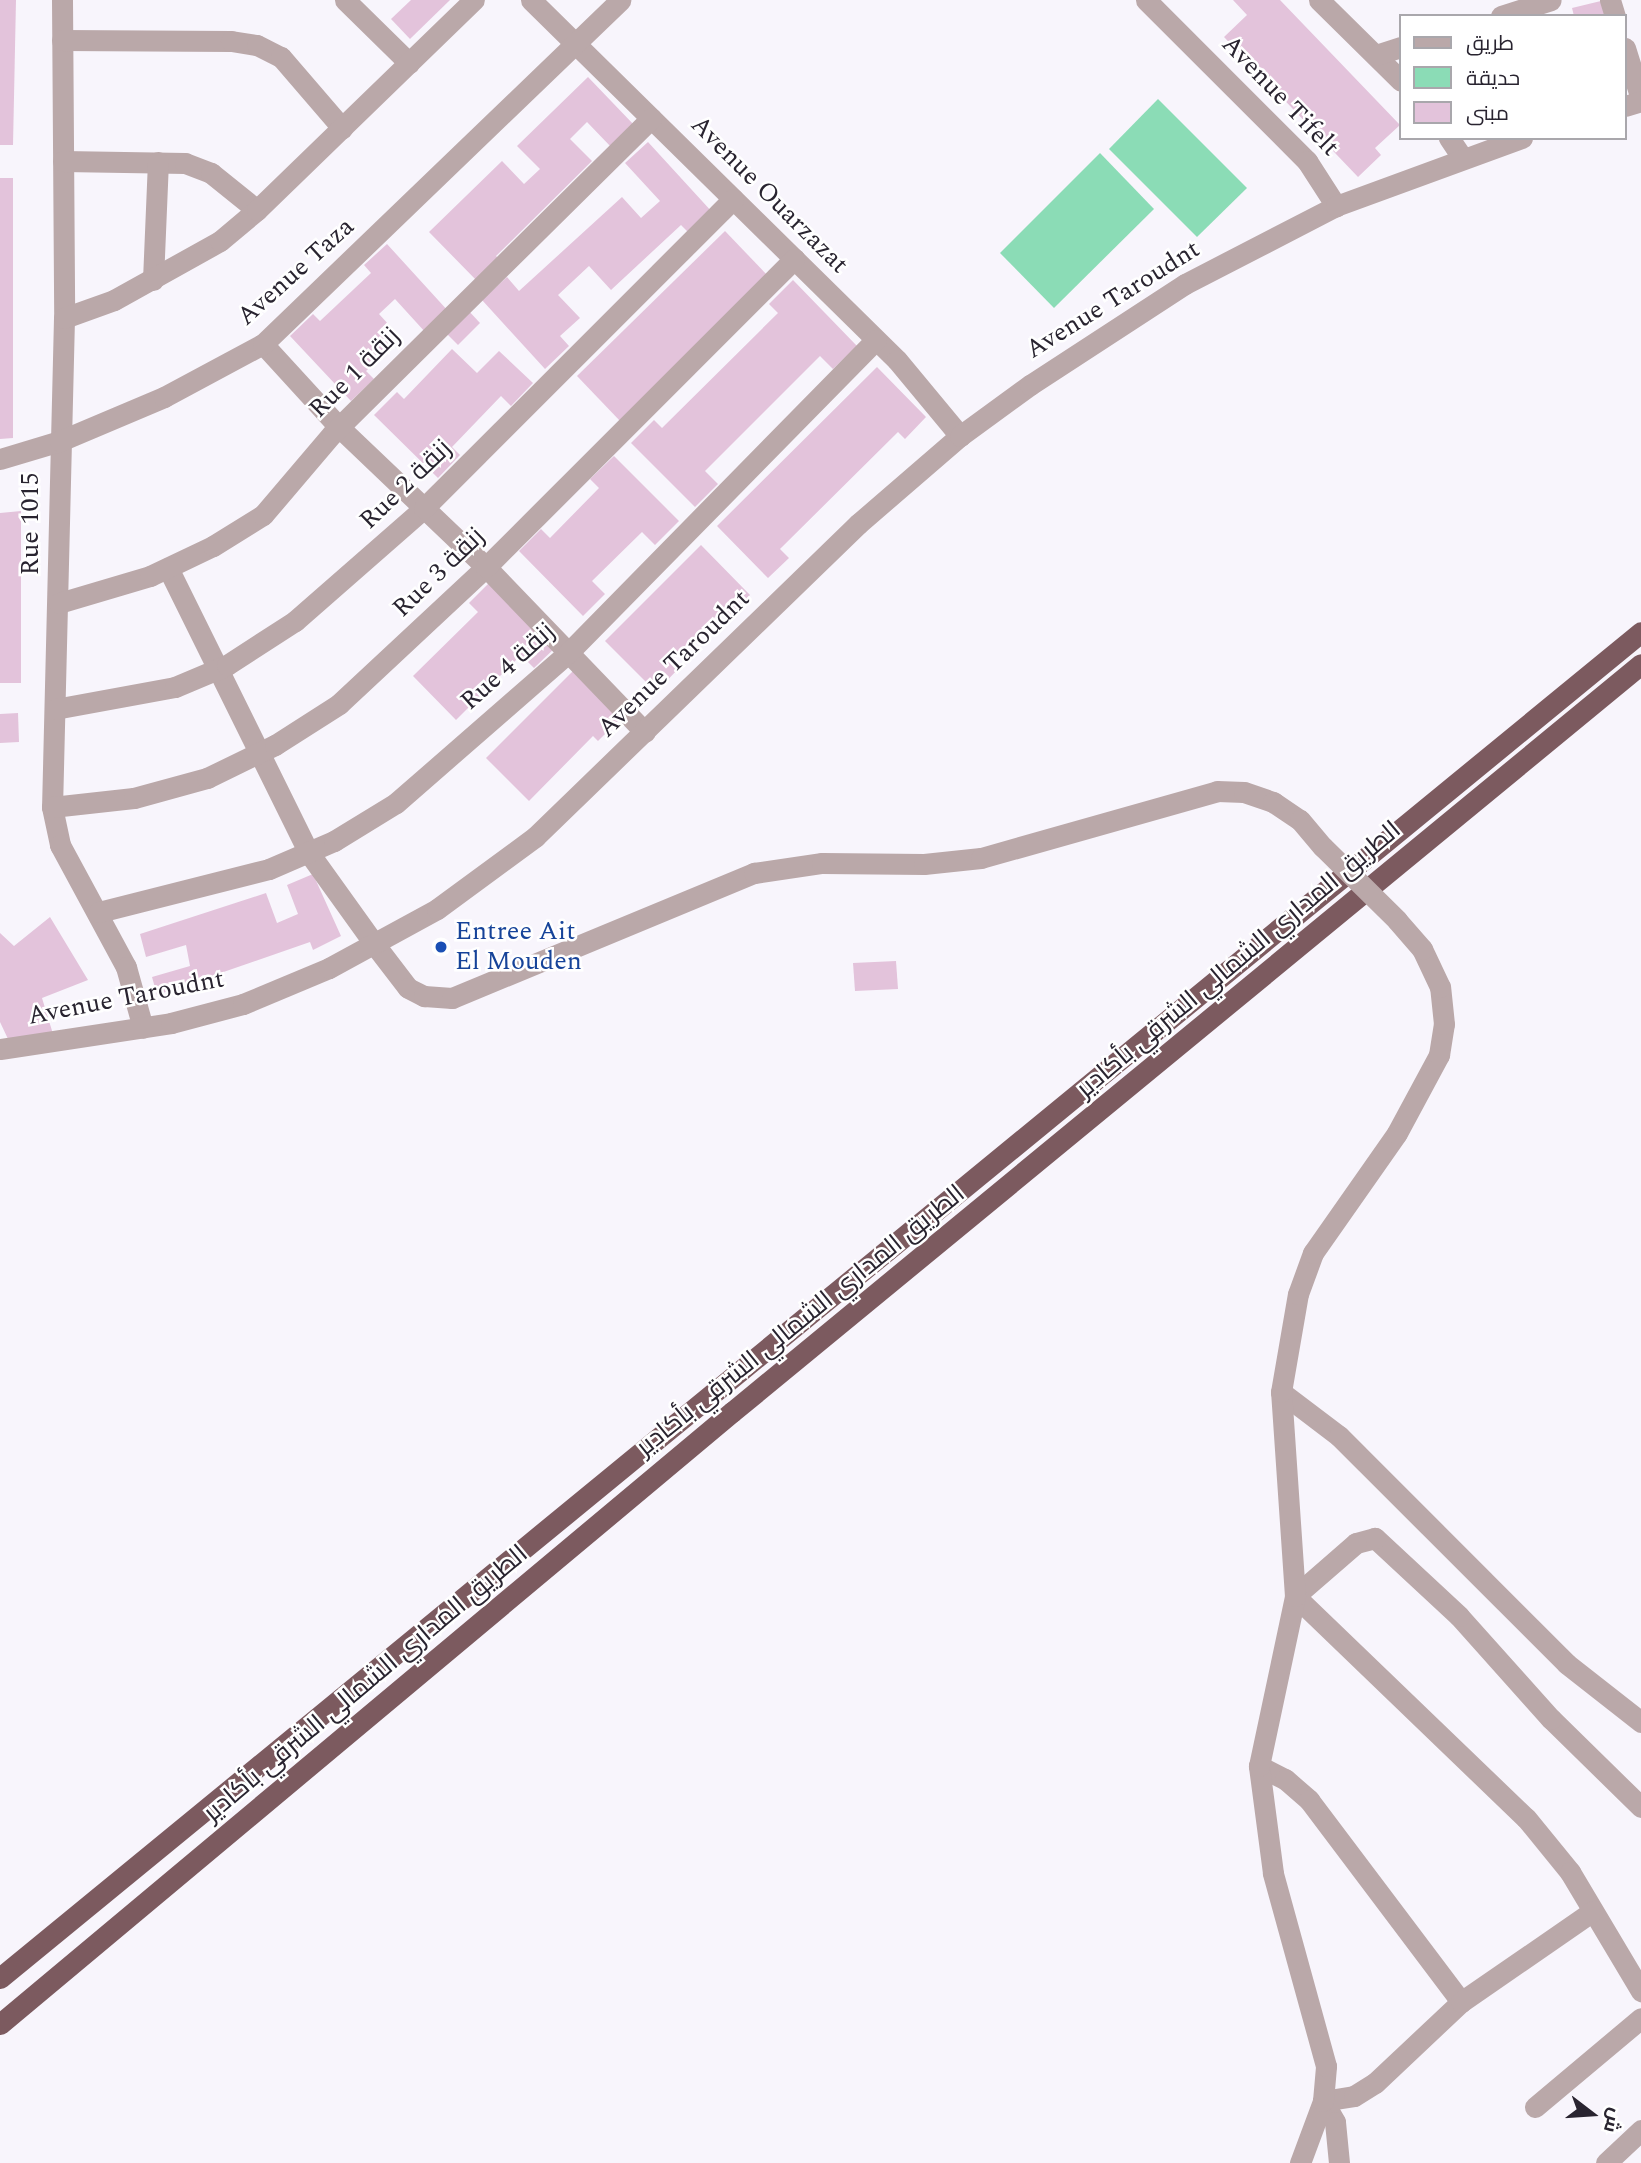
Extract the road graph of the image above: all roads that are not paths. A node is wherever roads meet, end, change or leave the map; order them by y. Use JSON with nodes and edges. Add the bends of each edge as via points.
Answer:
{"nodes":[{"id":1,"x":62,"y":0,"type":"edge"},
{"id":2,"x":345,"y":0,"type":"edge"},
{"id":3,"x":474,"y":0,"type":"edge"},
{"id":4,"x":531,"y":0,"type":"edge"},
{"id":5,"x":620,"y":0,"type":"edge"},
{"id":6,"x":1146,"y":0,"type":"edge"},
{"id":7,"x":1319,"y":0,"type":"edge"},
{"id":8,"x":1551,"y":0,"type":"edge"},
{"id":9,"x":1507,"y":14,"type":"edge"},
{"id":10,"x":62,"y":40,"type":"junction"},
{"id":11,"x":574,"y":43,"type":"junction"},
{"id":12,"x":1400,"y":47,"type":"edge"},
{"id":13,"x":1627,"y":54,"type":"edge"},
{"id":14,"x":1376,"y":55,"type":"junction"},
{"id":15,"x":409,"y":63,"type":"junction"},
{"id":16,"x":1400,"y":80,"type":"edge"},
{"id":17,"x":1641,"y":100,"type":"edge"},
{"id":18,"x":651,"y":118,"type":"junction"},
{"id":19,"x":342,"y":128,"type":"junction"},
{"id":20,"x":1450,"y":140,"type":"edge"},
{"id":21,"x":1516,"y":140,"type":"edge"},
{"id":22,"x":1462,"y":157,"type":"junction"},
{"id":23,"x":63,"y":161,"type":"junction"},
{"id":24,"x":158,"y":162,"type":"junction"},
{"id":25,"x":733,"y":199,"type":"junction"},
{"id":26,"x":1336,"y":206,"type":"junction"},
{"id":27,"x":257,"y":210,"type":"junction"},
{"id":28,"x":794,"y":259,"type":"junction"},
{"id":29,"x":153,"y":280,"type":"junction"},
{"id":30,"x":64,"y":318,"type":"junction"},
{"id":31,"x":876,"y":340,"type":"junction"},
{"id":32,"x":263,"y":344,"type":"junction"},
{"id":33,"x":340,"y":428,"type":"junction"},
{"id":34,"x":960,"y":436,"type":"junction"},
{"id":35,"x":60,"y":441,"type":"junction"},
{"id":36,"x":0,"y":459,"type":"edge"},
{"id":37,"x":424,"y":508,"type":"junction"},
{"id":38,"x":168,"y":568,"type":"junction"},
{"id":39,"x":486,"y":568,"type":"junction"},
{"id":40,"x":59,"y":603,"type":"junction"},
{"id":41,"x":1641,"y":632,"type":"edge"},
{"id":42,"x":568,"y":653,"type":"junction"},
{"id":43,"x":1641,"y":664,"type":"edge"},
{"id":44,"x":218,"y":669,"type":"junction"},
{"id":45,"x":55,"y":709,"type":"junction"},
{"id":46,"x":645,"y":732,"type":"junction"},
{"id":47,"x":259,"y":754,"type":"junction"},
{"id":48,"x":52,"y":807,"type":"junction"},
{"id":49,"x":309,"y":853,"type":"junction"},
{"id":50,"x":99,"y":912,"type":"junction"},
{"id":51,"x":375,"y":945,"type":"junction"},
{"id":52,"x":143,"y":1028,"type":"junction"},
{"id":53,"x":0,"y":1049,"type":"edge"},
{"id":54,"x":1280,"y":1392,"type":"junction"},
{"id":55,"x":1295,"y":1596,"type":"junction"},
{"id":56,"x":1641,"y":1722,"type":"edge"},
{"id":57,"x":1259,"y":1766,"type":"junction"},
{"id":58,"x":1641,"y":1807,"type":"edge"},
{"id":59,"x":1593,"y":1911,"type":"junction"},
{"id":60,"x":0,"y":1978,"type":"edge"},
{"id":61,"x":1641,"y":1992,"type":"edge"},
{"id":62,"x":1461,"y":2002,"type":"junction"},
{"id":63,"x":1641,"y":2018,"type":"edge"},
{"id":64,"x":0,"y":2024,"type":"edge"},
{"id":65,"x":1323,"y":2101,"type":"junction"},
{"id":66,"x":1535,"y":2107,"type":"dead end"},
{"id":67,"x":1641,"y":2130,"type":"edge"},
{"id":68,"x":1300,"y":2163,"type":"edge"},
{"id":69,"x":1339,"y":2163,"type":"edge"},
{"id":70,"x":1606,"y":2163,"type":"edge"}],
"edges":[{"from":1,"to":10,"type":"street","name":"Rue 1015"},
{"from":2,"to":15,"type":"street"},
{"from":3,"to":15,"type":"street"},
{"from":4,"to":11,"type":"street","name":"Avenue Ouarzazat"},
{"from":5,"to":11,"type":"street","name":"Avenue Taza"},
{"from":6,"to":26,"type":"street","name":"Avenue Tifelt","via":[[1307,161]]},
{"from":7,"to":14,"type":"street"},
{"from":8,"to":9,"type":"street"},
{"from":10,"to":19,"type":"street","via":[[257,45],[281,57]]},
{"from":10,"to":23,"type":"street","name":"Rue 1015"},
{"from":11,"to":18,"type":"street","name":"Avenue Ouarzazat"},
{"from":11,"to":32,"type":"street","name":"Avenue Taza"},
{"from":12,"to":14,"type":"street"},
{"from":13,"to":17,"type":"street"},
{"from":14,"to":16,"type":"street"},
{"from":15,"to":19,"type":"street"},
{"from":18,"to":25,"type":"street","name":"Avenue Ouarzazat"},
{"from":18,"to":33,"type":"street","name":"Rue 1 زنقة"},
{"from":19,"to":27,"type":"street"},
{"from":20,"to":22,"type":"street"},
{"from":21,"to":22,"type":"street","name":"Avenue Taroudnt"},
{"from":22,"to":26,"type":"street","name":"Avenue Taroudnt"},
{"from":23,"to":24,"type":"street"},
{"from":23,"to":30,"type":"street","name":"Rue 1015"},
{"from":24,"to":27,"type":"street","via":[[185,163],[211,173]]},
{"from":24,"to":29,"type":"street"},
{"from":25,"to":28,"type":"street","name":"Avenue Ouarzazat"},
{"from":25,"to":37,"type":"street","name":"Rue 2 زنقة"},
{"from":26,"to":34,"type":"street","name":"Avenue Taroudnt","via":[[1142,309]]},
{"from":27,"to":29,"type":"street","via":[[220,241]]},
{"from":28,"to":31,"type":"street","name":"Avenue Ouarzazat"},
{"from":28,"to":39,"type":"street","name":"Rue 3 زنقة"},
{"from":29,"to":30,"type":"street"},
{"from":30,"to":35,"type":"street","name":"Rue 1015"},
{"from":31,"to":34,"type":"street","name":"Avenue Ouarzazat","via":[[916,380]]},
{"from":31,"to":42,"type":"street","name":"Rue 4 زنقة"},
{"from":32,"to":33,"type":"street"},
{"from":32,"to":35,"type":"street","name":"Avenue Taza","via":[[176,391]]},
{"from":33,"to":37,"type":"street"},
{"from":33,"to":38,"type":"street","name":"Rue 1 زنقة","via":[[262,515]]},
{"from":34,"to":46,"type":"street","name":"Avenue Taroudnt","via":[[858,524]]},
{"from":35,"to":36,"type":"street","name":"Avenue Taza"},
{"from":35,"to":40,"type":"street","name":"Rue 1015"},
{"from":37,"to":39,"type":"street"},
{"from":37,"to":44,"type":"street","name":"Rue 2 زنقة","via":[[295,621]]},
{"from":38,"to":40,"type":"street","name":"Rue 1 زنقة","via":[[118,588]]},
{"from":38,"to":44,"type":"street"},
{"from":39,"to":42,"type":"street"},
{"from":39,"to":47,"type":"street","name":"Rue 3 زنقة","via":[[367,681],[307,726]]},
{"from":40,"to":45,"type":"street","name":"Rue 1015"},
{"from":41,"to":60,"type":"highway","name":"الطريق المداري الشمالي الشرقي بأكادير"},
{"from":42,"to":46,"type":"street"},
{"from":42,"to":49,"type":"street","name":"Rue 4 زنقة","via":[[425,780],[366,823]]},
{"from":43,"to":64,"type":"highway","name":"الطريق المداري الشمالي الشرقي بأكادير","via":[[732,1412]]},
{"from":44,"to":45,"type":"street","name":"Rue 2 زنقة","via":[[148,694]]},
{"from":44,"to":47,"type":"street"},
{"from":45,"to":48,"type":"street","name":"Rue 1015"},
{"from":46,"to":51,"type":"street","name":"Avenue Taroudnt","via":[[512,856],[463,893]]},
{"from":47,"to":48,"type":"street","name":"Rue 3 زنقة","via":[[171,790]]},
{"from":47,"to":49,"type":"street"},
{"from":48,"to":50,"type":"street","name":"Rue 1015","via":[[60,845]]},
{"from":49,"to":50,"type":"street","name":"Rue 4 زنقة","via":[[235,880]]},
{"from":49,"to":51,"type":"street"},
{"from":50,"to":52,"type":"street","name":"Rue 1015","via":[[126,967]]},
{"from":51,"to":52,"type":"street","name":"Avenue Taroudnt","via":[[243,1004]]},
{"from":51,"to":54,"type":"street","bridge":true,"via":[[398,979],[415,993],[452,998],[754,873],[822,863],[924,864],[981,858],[1217,791],[1244,792],[1273,802],[1300,820],[1422,949],[1440,986],[1444,1024],[1441,1047],[1426,1084],[1313,1253],[1298,1294]]},
{"from":52,"to":53,"type":"street","name":"Avenue Taroudnt"},
{"from":54,"to":55,"type":"street"},
{"from":54,"to":56,"type":"street","via":[[1339,1436],[1567,1664]]},
{"from":55,"to":57,"type":"street"},
{"from":55,"to":58,"type":"street","via":[[1356,1542],[1375,1538],[1459,1616],[1551,1719]]},
{"from":55,"to":59,"type":"street","via":[[1502,1792],[1570,1872]]},
{"from":57,"to":62,"type":"street","via":[[1309,1800]]},
{"from":57,"to":65,"type":"street","via":[[1273,1873],[1326,2066]]},
{"from":59,"to":61,"type":"street"},
{"from":59,"to":62,"type":"street"},
{"from":62,"to":65,"type":"street","via":[[1375,2083],[1354,2096]]},
{"from":63,"to":66,"type":"street"},
{"from":65,"to":68,"type":"street"},
{"from":65,"to":69,"type":"street","via":[[1335,2122]]},
{"from":67,"to":70,"type":"street"}]}
